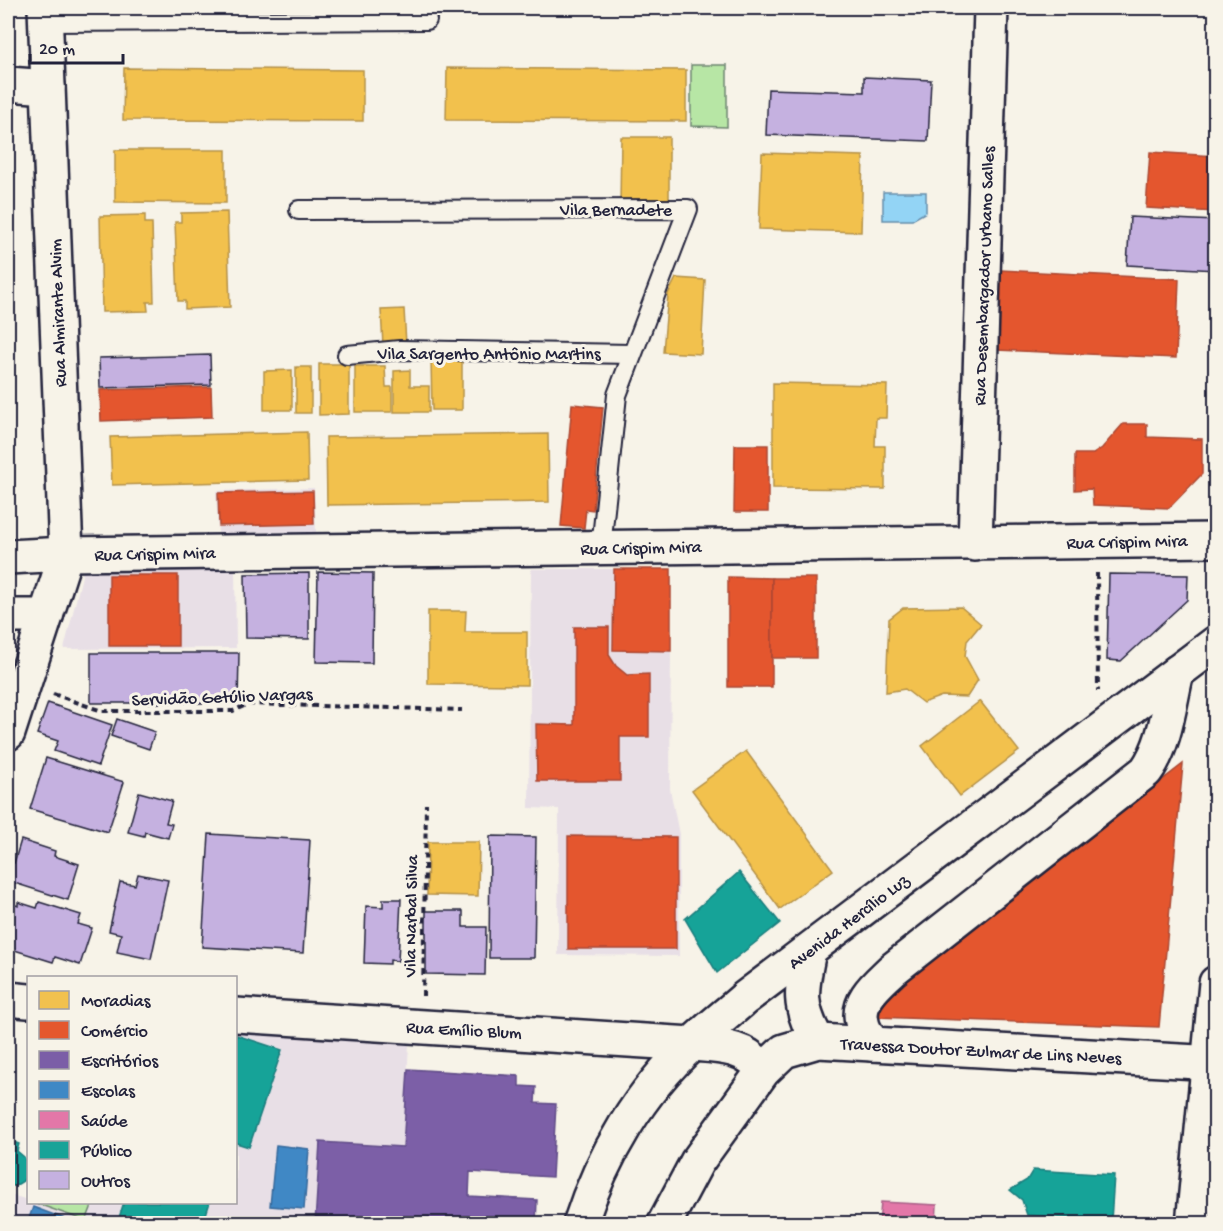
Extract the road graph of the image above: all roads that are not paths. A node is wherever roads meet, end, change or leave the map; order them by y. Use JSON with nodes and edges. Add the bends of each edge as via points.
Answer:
{"nodes":[{"id":1,"x":991,"y":8,"type":"edge"},
{"id":2,"x":45,"y":15,"type":"edge"},
{"id":3,"x":427,"y":20,"type":"dead end"},
{"id":4,"x":8,"y":84,"type":"edge"},
{"id":5,"x":48,"y":87,"type":"junction"},
{"id":6,"x":299,"y":210,"type":"dead end"},
{"id":7,"x":632,"y":354,"type":"junction"},
{"id":8,"x":347,"y":355,"type":"dead end"},
{"id":9,"x":1215,"y":540,"type":"edge"},
{"id":10,"x":975,"y":544,"type":"junction"},
{"id":11,"x":601,"y":548,"type":"junction"},
{"id":12,"x":66,"y":554,"type":"junction"},
{"id":13,"x":8,"y":558,"type":"edge"},
{"id":14,"x":8,"y":616,"type":"edge"},
{"id":15,"x":46,"y":616,"type":"junction"},
{"id":16,"x":1215,"y":643,"type":"edge"},
{"id":17,"x":1177,"y":672,"type":"junction"},
{"id":18,"x":8,"y":733,"type":"edge"},
{"id":19,"x":808,"y":951,"type":"junction"},
{"id":20,"x":1215,"y":983,"type":"edge"},
{"id":21,"x":8,"y":999,"type":"edge"},
{"id":22,"x":27,"y":1001,"type":"edge"},
{"id":23,"x":237,"y":1015,"type":"edge"},
{"id":24,"x":818,"y":1041,"type":"junction"},
{"id":25,"x":692,"y":1044,"type":"junction"},
{"id":26,"x":872,"y":1044,"type":"junction"},
{"id":27,"x":1212,"y":1063,"type":"edge"},
{"id":28,"x":763,"y":1071,"type":"junction"},
{"id":29,"x":580,"y":1224,"type":"edge"},
{"id":30,"x":664,"y":1224,"type":"edge"},
{"id":31,"x":1193,"y":1224,"type":"edge"}],
"edges":[{"from":1,"to":10,"type":"street","name":"Rua Desembargador Urbano Salles"},
{"from":2,"to":3,"type":"lane"},
{"from":2,"to":5,"type":"street","name":"Rua Almirante Alvim"},
{"from":4,"to":5,"type":"street"},
{"from":5,"to":12,"type":"street","name":"Rua Almirante Alvim"},
{"from":6,"to":7,"type":"lane","name":"Vila Bernadete","via":[[688,209]]},
{"from":7,"to":8,"type":"lane","name":"Vila Sargento Antônio Martins","via":[[400,350]]},
{"from":7,"to":11,"type":"lane","name":"Vila Bernadete","via":[[617,395]]},
{"from":9,"to":10,"type":"street","name":"Rua Crispim Mira"},
{"from":10,"to":11,"type":"street","name":"Rua Crispim Mira"},
{"from":11,"to":12,"type":"street","name":"Rua Crispim Mira"},
{"from":12,"to":13,"type":"street","name":"Rua Crispim Mira"},
{"from":12,"to":15,"type":"street","name":"Rua Almirante Alvim"},
{"from":14,"to":15,"type":"street"},
{"from":15,"to":18,"type":"street","name":"Rua Almirante Alvim"},
{"from":16,"to":17,"type":"street","name":"Avenida Hercílio Luz"},
{"from":17,"to":19,"type":"street","name":"Avenida Hercílio Luz"},
{"from":17,"to":26,"type":"street","via":[[1161,743],[1146,771],[892,970],[867,996],[861,1014]]},
{"from":19,"to":24,"type":"street","via":[[802,999],[808,1024]]},
{"from":19,"to":25,"type":"street","name":"Avenida Hercílio Luz"},
{"from":20,"to":27,"type":"street"},
{"from":21,"to":22,"type":"street"},
{"from":23,"to":25,"type":"street","name":"Rua Emílio Blum"},
{"from":24,"to":26,"type":"street","name":"Travessa Doutor Zulmar de Lins Neves"},
{"from":24,"to":28,"type":"street","name":"Travessa Doutor Zulmar de Lins Neves","via":[[784,1051]]},
{"from":25,"to":28,"type":"street","name":"Rua Emílio Blum","via":[[730,1047],[758,1062]]},
{"from":25,"to":29,"type":"street","name":"Avenida Hercílio Luz","via":[[644,1098],[622,1131]]},
{"from":26,"to":27,"type":"street","name":"Travessa Doutor Zulmar de Lins Neves"},
{"from":27,"to":31,"type":"street"},
{"from":28,"to":30,"type":"street","via":[[696,1162]]}]}
